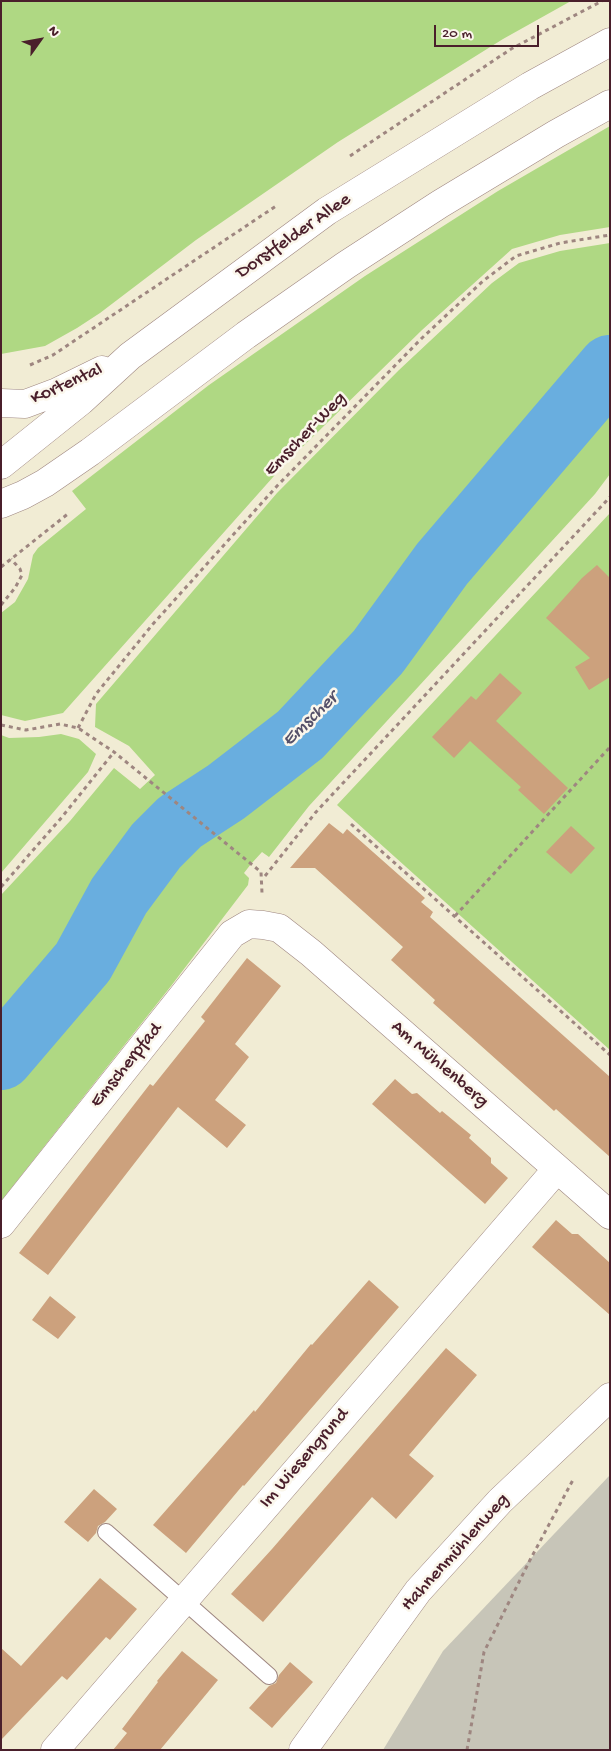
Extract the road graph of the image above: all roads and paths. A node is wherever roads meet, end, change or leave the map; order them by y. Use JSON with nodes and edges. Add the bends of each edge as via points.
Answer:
{"nodes":[{"id":1,"x":610,"y":42,"type":"edge"},
{"id":2,"x":610,"y":104,"type":"edge"},
{"id":3,"x":610,"y":235,"type":"edge"},
{"id":4,"x":130,"y":356,"type":"junction"},
{"id":5,"x":1,"y":404,"type":"edge"},
{"id":6,"x":1,"y":465,"type":"edge"},
{"id":7,"x":610,"y":497,"type":"edge"},
{"id":8,"x":1,"y":504,"type":"edge"},
{"id":9,"x":69,"y":513,"type":"dead end"},
{"id":10,"x":11,"y":559,"type":"junction"},
{"id":11,"x":1,"y":566,"type":"edge"},
{"id":12,"x":1,"y":605,"type":"edge"},
{"id":13,"x":1,"y":725,"type":"edge"},
{"id":14,"x":78,"y":728,"type":"junction"},
{"id":15,"x":610,"y":747,"type":"edge"},
{"id":16,"x":114,"y":752,"type":"junction"},
{"id":17,"x":351,"y":824,"type":"dead end"},
{"id":18,"x":261,"y":872,"type":"dead end"},
{"id":19,"x":266,"y":876,"type":"dead end"},
{"id":20,"x":1,"y":887,"type":"edge"},
{"id":21,"x":455,"y":916,"type":"junction"},
{"id":22,"x":263,"y":925,"type":"joint"},
{"id":23,"x":610,"y":1054,"type":"edge"},
{"id":24,"x":557,"y":1169,"type":"junction"},
{"id":25,"x":610,"y":1215,"type":"edge"},
{"id":26,"x":1,"y":1224,"type":"edge"},
{"id":27,"x":610,"y":1397,"type":"edge"},
{"id":28,"x":577,"y":1473,"type":"dead end"},
{"id":29,"x":106,"y":1532,"type":"dead end"},
{"id":30,"x":184,"y":1601,"type":"junction"},
{"id":31,"x":270,"y":1676,"type":"dead end"},
{"id":32,"x":54,"y":1750,"type":"edge"},
{"id":33,"x":303,"y":1750,"type":"edge"},
{"id":34,"x":467,"y":1750,"type":"edge"}],
"edges":[{"from":1,"to":4,"type":"street","name":"Dorstfelder Allee","via":[[530,86],[327,211]]},
{"from":2,"to":8,"type":"street","via":[[440,204],[346,265],[46,483]]},
{"from":3,"to":14,"type":"path","name":"Emscher-Weg","via":[[560,242],[516,256],[456,306],[276,486],[136,645],[96,694]]},
{"from":4,"to":5,"type":"street","name":"Kortental","via":[[25,404]]},
{"from":4,"to":6,"type":"street","name":"Dorstfelder Allee","via":[[81,401]]},
{"from":7,"to":19,"type":"path","via":[[316,812]]},
{"from":9,"to":10,"type":"path"},
{"from":10,"to":11,"type":"path"},
{"from":10,"to":12,"type":"path","via":[[22,576]]},
{"from":13,"to":14,"type":"path","via":[[26,730],[60,724]]},
{"from":14,"to":16,"type":"path"},
{"from":15,"to":21,"type":"path"},
{"from":16,"to":18,"type":"path"},
{"from":16,"to":20,"type":"path"},
{"from":17,"to":21,"type":"path"},
{"from":21,"to":23,"type":"path"},
{"from":22,"to":24,"type":"street","name":"Am Mühlenberg","via":[[279,928],[311,953]]},
{"from":22,"to":26,"type":"street","name":"Emscherpfad","via":[[249,924],[232,934]]},
{"from":24,"to":25,"type":"street","name":"Am Mühlenberg"},
{"from":24,"to":30,"type":"street","name":"Im Wiesengrund"},
{"from":27,"to":33,"type":"street","name":"Hahnenmühlenweg","via":[[500,1501],[418,1591]]},
{"from":28,"to":34,"type":"path","via":[[484,1652]]},
{"from":29,"to":30,"type":"lane"},
{"from":30,"to":31,"type":"lane"},
{"from":30,"to":32,"type":"street","name":"Im Wiesengrund"}]}
